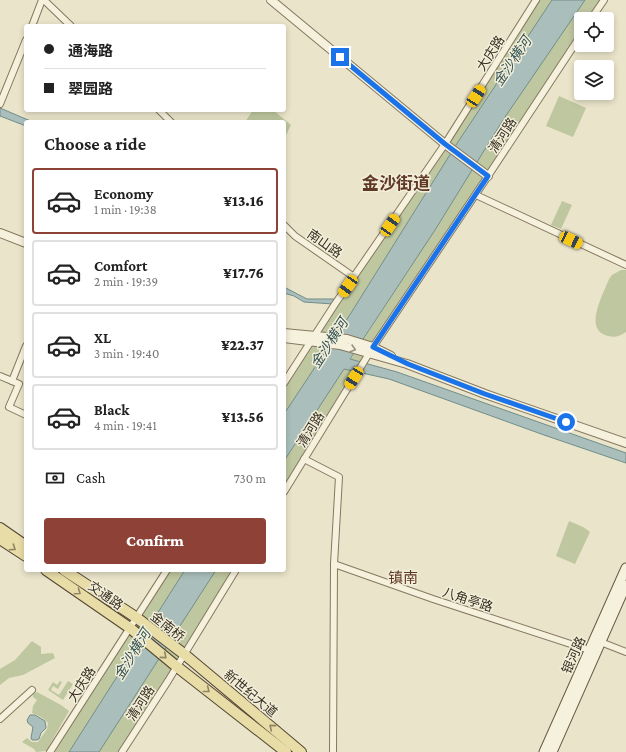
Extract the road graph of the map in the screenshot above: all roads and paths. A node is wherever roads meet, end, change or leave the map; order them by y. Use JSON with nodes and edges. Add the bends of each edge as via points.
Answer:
{"nodes":[{"id":1,"x":43,"y":0,"type":"edge"},
{"id":2,"x":271,"y":0,"type":"edge"},
{"id":3,"x":536,"y":0,"type":"edge"},
{"id":4,"x":604,"y":0,"type":"edge"},
{"id":5,"x":596,"y":12,"type":"edge"},
{"id":6,"x":33,"y":24,"type":"edge"},
{"id":7,"x":69,"y":24,"type":"edge"},
{"id":8,"x":24,"y":45,"type":"edge"},
{"id":9,"x":574,"y":45,"type":"edge"},
{"id":10,"x":0,"y":104,"type":"edge"},
{"id":11,"x":161,"y":112,"type":"edge"},
{"id":12,"x":169,"y":120,"type":"edge"},
{"id":13,"x":445,"y":144,"type":"junction"},
{"id":14,"x":488,"y":176,"type":"junction"},
{"id":15,"x":476,"y":195,"type":"junction"},
{"id":16,"x":0,"y":228,"type":"edge"},
{"id":17,"x":286,"y":228,"type":"edge"},
{"id":18,"x":0,"y":233,"type":"edge"},
{"id":19,"x":24,"y":237,"type":"edge"},
{"id":20,"x":24,"y":242,"type":"edge"},
{"id":21,"x":626,"y":266,"type":"edge"},
{"id":22,"x":354,"y":277,"type":"junction"},
{"id":23,"x":286,"y":333,"type":"edge"},
{"id":24,"x":286,"y":338,"type":"edge"},
{"id":25,"x":311,"y":339,"type":"junction"},
{"id":26,"x":371,"y":350,"type":"junction"},
{"id":27,"x":24,"y":351,"type":"edge"},
{"id":28,"x":0,"y":376,"type":"edge"},
{"id":29,"x":286,"y":380,"type":"edge"},
{"id":30,"x":12,"y":381,"type":"junction"},
{"id":31,"x":24,"y":414,"type":"edge"},
{"id":32,"x":626,"y":443,"type":"edge"},
{"id":33,"x":304,"y":459,"type":"junction"},
{"id":34,"x":286,"y":489,"type":"edge"},
{"id":35,"x":0,"y":528,"type":"edge"},
{"id":36,"x":0,"y":539,"type":"edge"},
{"id":37,"x":24,"y":541,"type":"edge"},
{"id":38,"x":24,"y":555,"type":"edge"},
{"id":39,"x":334,"y":564,"type":"junction"},
{"id":40,"x":626,"y":568,"type":"edge"},
{"id":41,"x":49,"y":572,"type":"edge"},
{"id":42,"x":67,"y":572,"type":"edge"},
{"id":43,"x":166,"y":572,"type":"edge"},
{"id":44,"x":235,"y":572,"type":"edge"},
{"id":45,"x":626,"y":585,"type":"edge"},
{"id":46,"x":137,"y":618,"type":"junction"},
{"id":47,"x":130,"y":628,"type":"junction"},
{"id":48,"x":597,"y":640,"type":"junction"},
{"id":49,"x":592,"y":652,"type":"junction"},
{"id":50,"x":626,"y":652,"type":"edge"},
{"id":51,"x":184,"y":654,"type":"junction"},
{"id":52,"x":176,"y":666,"type":"junction"},
{"id":53,"x":32,"y":690,"type":"dead end"},
{"id":54,"x":0,"y":719,"type":"edge"},
{"id":55,"x":50,"y":752,"type":"edge"},
{"id":56,"x":122,"y":752,"type":"edge"},
{"id":57,"x":286,"y":752,"type":"edge"},
{"id":58,"x":301,"y":752,"type":"edge"},
{"id":59,"x":333,"y":752,"type":"edge"},
{"id":60,"x":544,"y":752,"type":"edge"},
{"id":61,"x":552,"y":752,"type":"edge"}],
"edges":[{"from":1,"to":6,"type":"street"},
{"from":1,"to":7,"type":"street"},
{"from":2,"to":13,"type":"street"},
{"from":3,"to":13,"type":"street","name":"大庆路"},
{"from":4,"to":5,"type":"street"},
{"from":8,"to":10,"type":"street"},
{"from":9,"to":14,"type":"street","name":"清河路"},
{"from":11,"to":12,"type":"street"},
{"from":13,"to":14,"type":"street"},
{"from":13,"to":22,"type":"street","name":"大庆路"},
{"from":14,"to":15,"type":"street","name":"清河路"},
{"from":15,"to":21,"type":"street"},
{"from":15,"to":26,"type":"street","name":"清河路"},
{"from":16,"to":19,"type":"street"},
{"from":17,"to":22,"type":"street","name":"南山路"},
{"from":18,"to":20,"type":"street"},
{"from":22,"to":25,"type":"street","name":"大庆路"},
{"from":23,"to":25,"type":"street"},
{"from":24,"to":25,"type":"street"},
{"from":25,"to":26,"type":"street"},
{"from":25,"to":29,"type":"street","name":"大庆路"},
{"from":26,"to":32,"type":"street","via":[[485,394]]},
{"from":26,"to":33,"type":"street","name":"清河路"},
{"from":27,"to":30,"type":"street"},
{"from":28,"to":30,"type":"street"},
{"from":30,"to":31,"type":"street","via":[[19,384],[10,407]]},
{"from":33,"to":34,"type":"street","name":"清河路"},
{"from":33,"to":39,"type":"street","via":[[339,477]]},
{"from":35,"to":37,"type":"main road"},
{"from":36,"to":38,"type":"main road","one_way":true},
{"from":39,"to":49,"type":"street","name":"八角亭路"},
{"from":39,"to":59,"type":"street"},
{"from":40,"to":48,"type":"main road","name":"银河路"},
{"from":41,"to":47,"type":"main road","name":"交通路","one_way":true},
{"from":42,"to":46,"type":"main road","name":"交通路"},
{"from":43,"to":46,"type":"street"},
{"from":44,"to":51,"type":"street"},
{"from":45,"to":48,"type":"main road","name":"银河路"},
{"from":46,"to":47,"type":"street","name":"大庆路"},
{"from":46,"to":51,"type":"main road","name":"金南桥"},
{"from":47,"to":52,"type":"main road","name":"金南桥","one_way":true},
{"from":47,"to":55,"type":"street","name":"大庆路"},
{"from":48,"to":49,"type":"main road","name":"银河路"},
{"from":48,"to":50,"type":"street"},
{"from":49,"to":60,"type":"main road","name":"银河路"},
{"from":49,"to":61,"type":"main road","name":"银河路"},
{"from":51,"to":52,"type":"street","name":"清河路"},
{"from":58,"to":51,"type":"main road","name":"新世纪大道","one_way":true},
{"from":52,"to":56,"type":"street","name":"清河路"},
{"from":52,"to":57,"type":"main road","name":"新世纪大道","one_way":true},
{"from":53,"to":54,"type":"street"}]}
